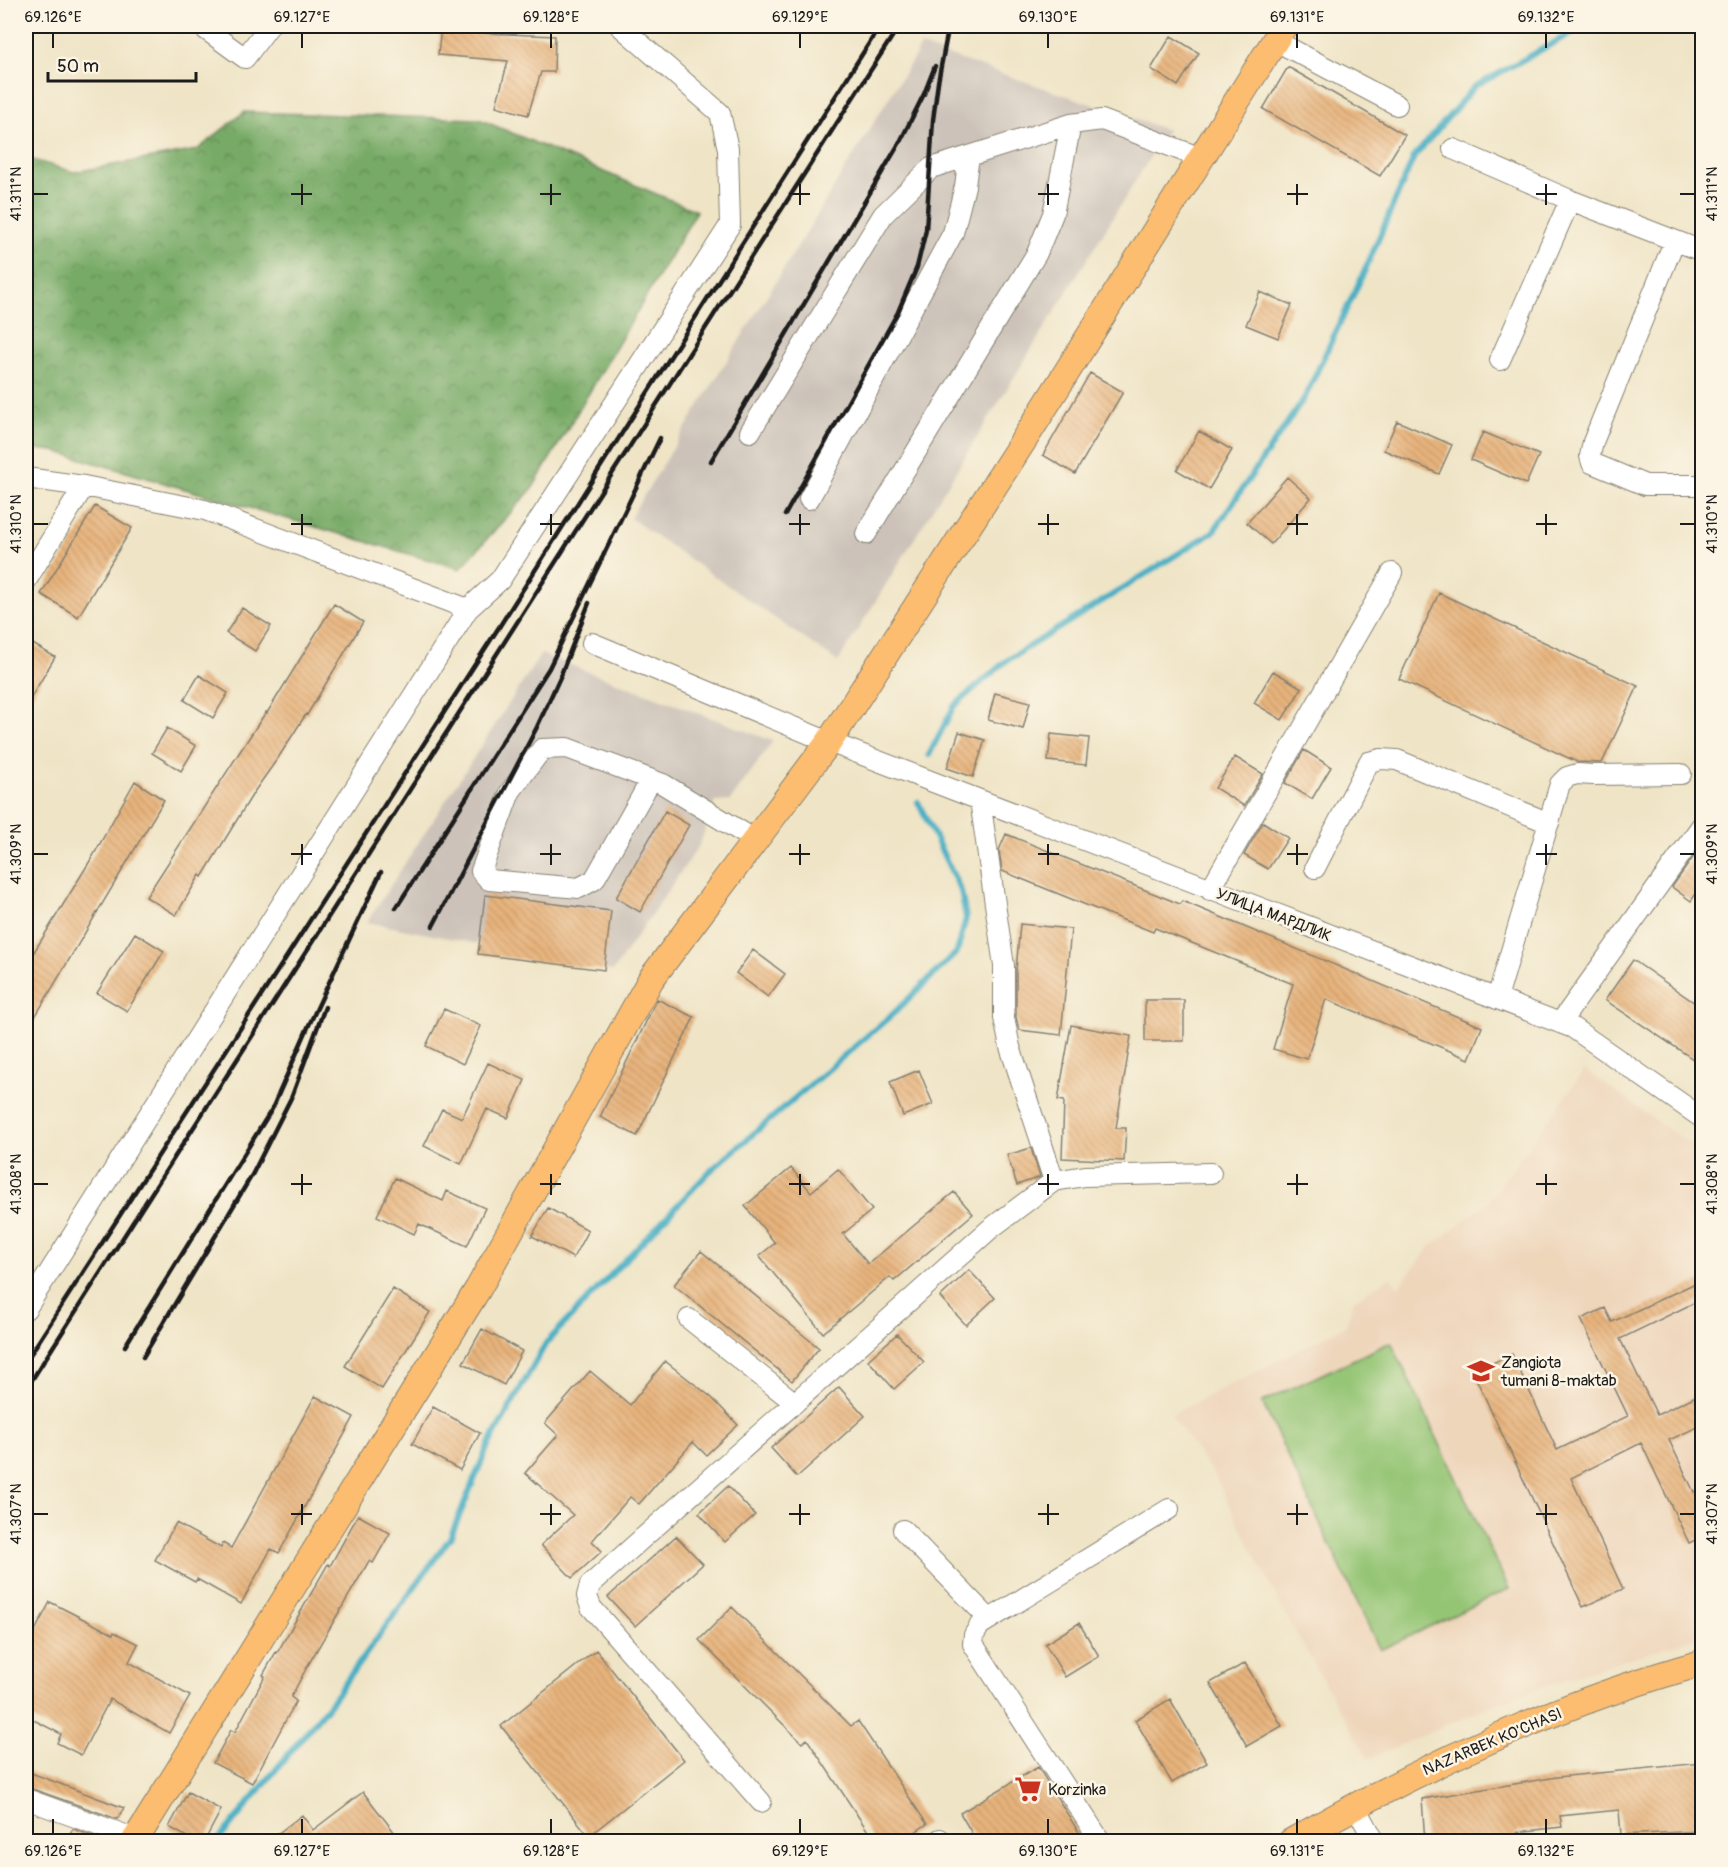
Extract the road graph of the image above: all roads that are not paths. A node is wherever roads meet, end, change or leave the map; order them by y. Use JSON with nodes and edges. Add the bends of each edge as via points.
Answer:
{"nodes":[{"id":1,"x":201,"y":26,"type":"edge"},
{"id":2,"x":269,"y":26,"type":"edge"},
{"id":3,"x":620,"y":26,"type":"edge"},
{"id":4,"x":1279,"y":33,"type":"edge"},
{"id":5,"x":1397,"y":105,"type":"dead end"},
{"id":6,"x":1071,"y":124,"type":"junction"},
{"id":7,"x":1453,"y":148,"type":"dead end"},
{"id":8,"x":969,"y":156,"type":"junction"},
{"id":9,"x":1201,"y":158,"type":"junction"},
{"id":10,"x":1570,"y":200,"type":"junction"},
{"id":11,"x":1674,"y":242,"type":"junction"},
{"id":12,"x":1702,"y":251,"type":"edge"},
{"id":13,"x":1500,"y":360,"type":"dead end"},
{"id":14,"x":750,"y":432,"type":"dead end"},
{"id":15,"x":26,"y":478,"type":"edge"},
{"id":16,"x":1702,"y":485,"type":"edge"},
{"id":17,"x":84,"y":486,"type":"junction"},
{"id":18,"x":809,"y":499,"type":"dead end"},
{"id":19,"x":866,"y":534,"type":"dead end"},
{"id":20,"x":1392,"y":573,"type":"dead end"},
{"id":21,"x":26,"y":581,"type":"edge"},
{"id":22,"x":468,"y":609,"type":"junction"},
{"id":23,"x":592,"y":643,"type":"dead end"},
{"id":24,"x":829,"y":742,"type":"junction"},
{"id":25,"x":1681,"y":774,"type":"dead end"},
{"id":26,"x":651,"y":780,"type":"junction"},
{"id":27,"x":980,"y":800,"type":"junction"},
{"id":28,"x":1549,"y":823,"type":"junction"},
{"id":29,"x":1700,"y":833,"type":"edge"},
{"id":30,"x":755,"y":840,"type":"junction"},
{"id":31,"x":1315,"y":868,"type":"dead end"},
{"id":32,"x":1210,"y":890,"type":"junction"},
{"id":33,"x":1497,"y":999,"type":"junction"},
{"id":34,"x":1560,"y":1023,"type":"junction"},
{"id":35,"x":1702,"y":1118,"type":"edge"},
{"id":36,"x":1211,"y":1173,"type":"dead end"},
{"id":37,"x":1054,"y":1181,"type":"junction"},
{"id":38,"x":26,"y":1309,"type":"edge"},
{"id":39,"x":689,"y":1319,"type":"dead end"},
{"id":40,"x":795,"y":1402,"type":"junction"},
{"id":41,"x":1169,"y":1509,"type":"dead end"},
{"id":42,"x":903,"y":1530,"type":"dead end"},
{"id":43,"x":989,"y":1619,"type":"junction"},
{"id":44,"x":1702,"y":1663,"type":"edge"},
{"id":45,"x":26,"y":1799,"type":"edge"},
{"id":46,"x":761,"y":1802,"type":"dead end"},
{"id":47,"x":1355,"y":1804,"type":"junction"},
{"id":48,"x":135,"y":1840,"type":"edge"},
{"id":49,"x":1101,"y":1842,"type":"edge"},
{"id":50,"x":1291,"y":1842,"type":"edge"},
{"id":51,"x":1375,"y":1842,"type":"edge"}],
"edges":[{"from":1,"to":2,"type":"street","via":[[245,58]]},
{"from":3,"to":22,"type":"street","via":[[720,113],[728,148],[730,225],[500,579]]},
{"from":4,"to":5,"type":"street"},
{"from":4,"to":9,"type":"main road"},
{"from":6,"to":8,"type":"street"},
{"from":6,"to":9,"type":"street","via":[[1102,120]]},
{"from":6,"to":19,"type":"street","via":[[1053,214],[1037,254]]},
{"from":7,"to":10,"type":"street"},
{"from":8,"to":14,"type":"street","via":[[931,168],[883,215]]},
{"from":8,"to":18,"type":"street","via":[[953,233]]},
{"from":9,"to":24,"type":"main road"},
{"from":10,"to":11,"type":"street"},
{"from":10,"to":13,"type":"street"},
{"from":11,"to":12,"type":"street"},
{"from":11,"to":16,"type":"street","via":[[1590,456],[1592,463],[1645,485]]},
{"from":15,"to":17,"type":"street"},
{"from":17,"to":21,"type":"street"},
{"from":17,"to":22,"type":"street","via":[[205,510]]},
{"from":20,"to":32,"type":"street"},
{"from":22,"to":38,"type":"street"},
{"from":23,"to":24,"type":"street","name":"УЛИЦА МАРДЛИК"},
{"from":24,"to":27,"type":"street","name":"УЛИЦА МАРДЛИК"},
{"from":24,"to":30,"type":"main road"},
{"from":25,"to":28,"type":"street","via":[[1567,777],[1560,784]]},
{"from":26,"to":26,"type":"street","via":[[567,748],[542,750],[510,792],[481,871],[489,879],[579,888],[594,880]]},
{"from":26,"to":30,"type":"street"},
{"from":27,"to":32,"type":"street","name":"УЛИЦА МАРДЛИК"},
{"from":27,"to":37,"type":"street","via":[[1004,966],[1004,1018]]},
{"from":28,"to":31,"type":"street","via":[[1397,760],[1382,759],[1370,762]]},
{"from":28,"to":33,"type":"street"},
{"from":29,"to":34,"type":"street"},
{"from":30,"to":48,"type":"main road","via":[[651,980],[478,1289]]},
{"from":32,"to":33,"type":"street","name":"УЛИЦА МАРДЛИК"},
{"from":33,"to":34,"type":"street","name":"УЛИЦА МАРДЛИК"},
{"from":34,"to":35,"type":"street","name":"УЛИЦА МАРДЛИК","via":[[1573,1028]]},
{"from":36,"to":37,"type":"street","via":[[1085,1176]]},
{"from":37,"to":40,"type":"street","via":[[990,1229]]},
{"from":39,"to":40,"type":"street"},
{"from":40,"to":46,"type":"street","via":[[590,1585],[587,1596],[591,1607]]},
{"from":41,"to":43,"type":"street"},
{"from":42,"to":43,"type":"street"},
{"from":43,"to":49,"type":"street","via":[[980,1625],[973,1644]]},
{"from":44,"to":47,"type":"main road","name":"NAZARBEK KO'CHASI","via":[[1621,1688],[1510,1731]]},
{"from":45,"to":48,"type":"street"},
{"from":47,"to":50,"type":"main road","name":"NAZARBEK KO'CHASI"},
{"from":47,"to":51,"type":"street"}]}
